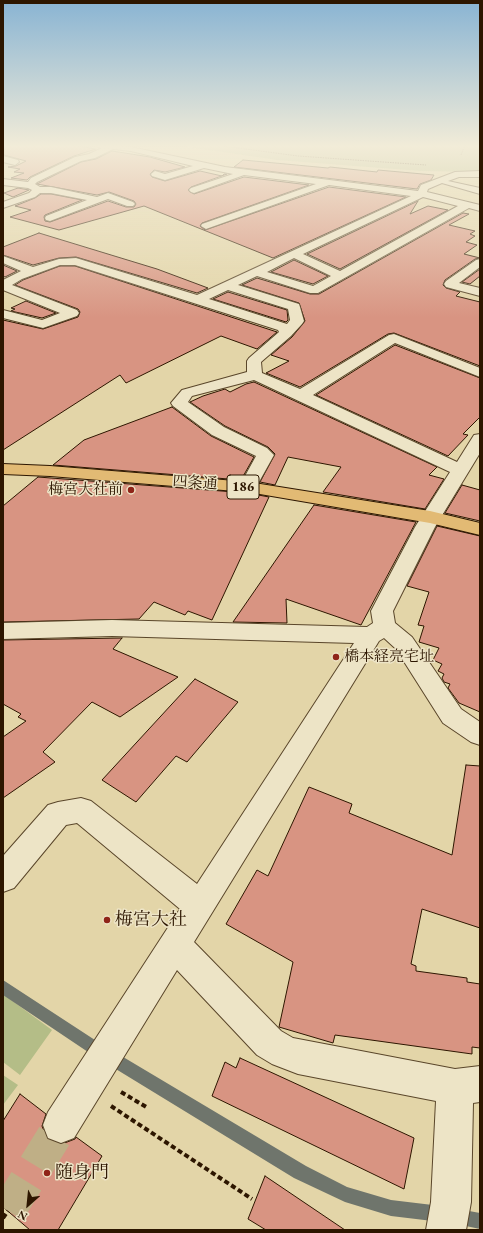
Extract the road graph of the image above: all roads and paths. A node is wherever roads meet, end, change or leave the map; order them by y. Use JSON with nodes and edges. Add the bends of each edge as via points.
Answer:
{"nodes":[{"id":1,"x":92,"y":203,"type":"edge"},
{"id":2,"x":126,"y":203,"type":"edge"},
{"id":3,"x":273,"y":203,"type":"edge"},
{"id":4,"x":398,"y":203,"type":"edge"},
{"id":5,"x":460,"y":203,"type":"edge"},
{"id":6,"x":130,"y":204,"type":"dead end"},
{"id":7,"x":467,"y":205,"type":"junction"},
{"id":8,"x":480,"y":208,"type":"edge"},
{"id":9,"x":76,"y":221,"type":"dead end"},
{"id":10,"x":206,"y":226,"type":"dead end"},
{"id":11,"x":294,"y":254,"type":"junction"},
{"id":12,"x":3,"y":259,"type":"edge"},
{"id":13,"x":480,"y":262,"type":"edge"},
{"id":14,"x":32,"y":271,"type":"junction"},
{"id":15,"x":256,"y":272,"type":"junction"},
{"id":16,"x":339,"y":276,"type":"junction"},
{"id":17,"x":3,"y":285,"type":"edge"},
{"id":18,"x":227,"y":286,"type":"junction"},
{"id":19,"x":480,"y":292,"type":"edge"},
{"id":20,"x":197,"y":300,"type":"junction"},
{"id":21,"x":3,"y":314,"type":"edge"},
{"id":22,"x":286,"y":333,"type":"junction"},
{"id":23,"x":480,"y":373,"type":"edge"},
{"id":24,"x":255,"y":375,"type":"junction"},
{"id":25,"x":301,"y":395,"type":"junction"},
{"id":26,"x":480,"y":439,"type":"edge"},
{"id":27,"x":3,"y":469,"type":"edge"},
{"id":28,"x":460,"y":470,"type":"junction"},
{"id":29,"x":248,"y":487,"type":"junction"},
{"id":30,"x":430,"y":517,"type":"junction"},
{"id":31,"x":480,"y":529,"type":"edge"},
{"id":32,"x":378,"y":630,"type":"junction"},
{"id":33,"x":3,"y":631,"type":"edge"},
{"id":34,"x":480,"y":735,"type":"edge"},
{"id":35,"x":3,"y":878,"type":"edge"},
{"id":36,"x":200,"y":906,"type":"junction"},
{"id":37,"x":175,"y":945,"type":"junction"},
{"id":38,"x":89,"y":1081,"type":"junction"},
{"id":39,"x":467,"y":1086,"type":"edge"},
{"id":40,"x":61,"y":1125,"type":"tunnel mouth"},
{"id":41,"x":252,"y":1199,"type":"dead end"},
{"id":42,"x":6,"y":1212,"type":"tunnel mouth"},
{"id":43,"x":3,"y":1218,"type":"edge"},
{"id":44,"x":446,"y":1230,"type":"edge"}],
"edges":[{"from":1,"to":9,"type":"street","via":[[54,217]]},
{"from":2,"to":6,"type":"street"},
{"from":3,"to":10,"type":"street"},
{"from":4,"to":11,"type":"street"},
{"from":5,"to":7,"type":"street"},
{"from":7,"to":8,"type":"street"},
{"from":7,"to":16,"type":"street"},
{"from":11,"to":15,"type":"street"},
{"from":11,"to":16,"type":"street"},
{"from":12,"to":14,"type":"street"},
{"from":13,"to":19,"type":"street","via":[[450,284]]},
{"from":14,"to":17,"type":"street"},
{"from":14,"to":20,"type":"street","via":[[59,262],[76,261]]},
{"from":15,"to":16,"type":"street","via":[[314,290]]},
{"from":15,"to":18,"type":"street"},
{"from":17,"to":21,"type":"street","via":[[72,313],[43,324]]},
{"from":18,"to":20,"type":"street"},
{"from":18,"to":22,"type":"street","via":[[294,307],[297,321]]},
{"from":20,"to":22,"type":"street","via":[[283,327]]},
{"from":22,"to":24,"type":"street","via":[[254,361]]},
{"from":23,"to":25,"type":"street","via":[[394,338]]},
{"from":24,"to":25,"type":"street"},
{"from":24,"to":29,"type":"street","via":[[187,393],[179,403],[218,431],[265,456]]},
{"from":25,"to":28,"type":"street"},
{"from":26,"to":28,"type":"street"},
{"from":27,"to":29,"type":"main road","name":"四条通","number":"186"},
{"from":28,"to":30,"type":"street"},
{"from":29,"to":30,"type":"main road","name":"四条通","number":"186"},
{"from":30,"to":31,"type":"main road","name":"四条通","number":"186"},
{"from":30,"to":32,"type":"street","via":[[382,611]]},
{"from":32,"to":33,"type":"street","via":[[112,628]]},
{"from":32,"to":34,"type":"street","via":[[404,643],[452,716]]},
{"from":32,"to":36,"type":"street"},
{"from":35,"to":36,"type":"street","via":[[58,814],[81,810]]},
{"from":36,"to":37,"type":"street"},
{"from":37,"to":38,"type":"street"},
{"from":37,"to":39,"type":"street","via":[[269,1043],[284,1052],[298,1057]]},
{"from":38,"to":40,"type":"street"},
{"from":38,"to":41,"type":"path"},
{"from":39,"to":44,"type":"street"},
{"from":42,"to":43,"type":"path","via":[[8,1211]]}]}
